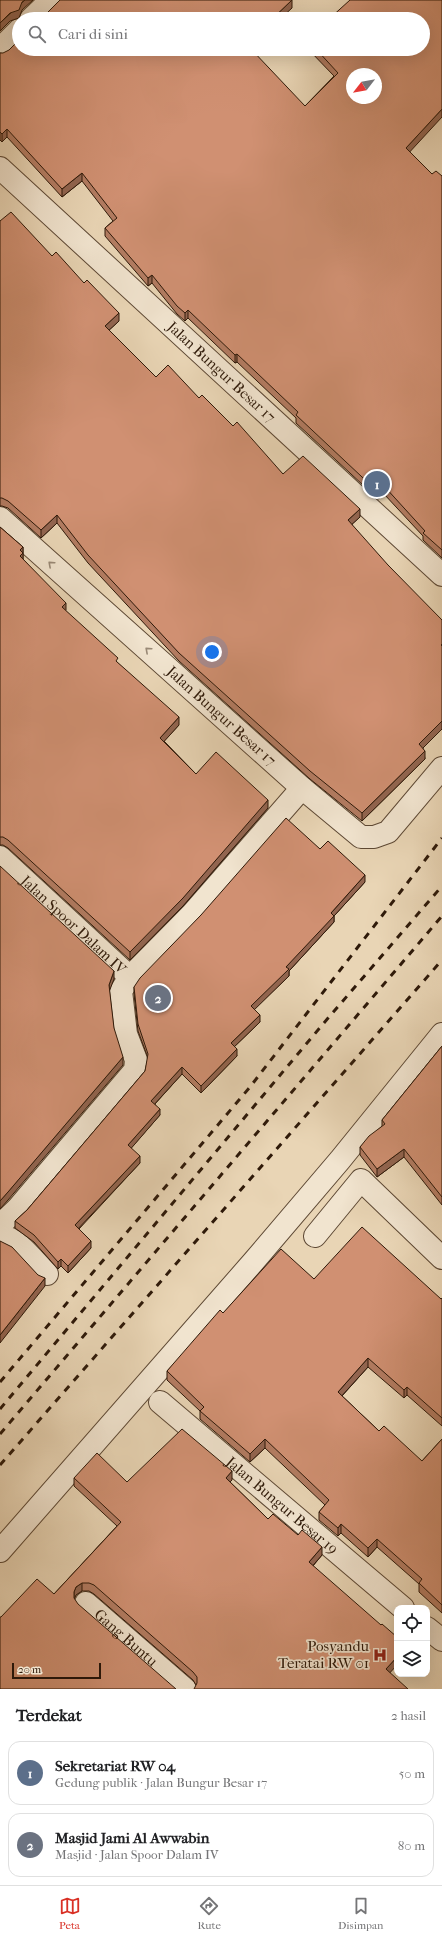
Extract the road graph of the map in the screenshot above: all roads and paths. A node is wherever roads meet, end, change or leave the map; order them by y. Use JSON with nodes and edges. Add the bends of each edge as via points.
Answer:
{"nodes":[{"id":1,"x":51,"y":0,"type":"edge"},
{"id":2,"x":38,"y":12,"type":"edge"},
{"id":3,"x":12,"y":37,"type":"edge"},
{"id":4,"x":0,"y":48,"type":"edge"},
{"id":5,"x":0,"y":168,"type":"edge"},
{"id":6,"x":0,"y":518,"type":"edge"},
{"id":7,"x":442,"y":575,"type":"edge"},
{"id":8,"x":442,"y":768,"type":"edge"},
{"id":9,"x":302,"y":788,"type":"junction"},
{"id":10,"x":0,"y":857,"type":"edge"},
{"id":11,"x":130,"y":977,"type":"junction"},
{"id":12,"x":442,"y":1034,"type":"edge"},
{"id":13,"x":0,"y":1225,"type":"edge"},
{"id":14,"x":0,"y":1235,"type":"edge"},
{"id":15,"x":315,"y":1236,"type":"dead end"},
{"id":16,"x":442,"y":1258,"type":"edge"},
{"id":17,"x":47,"y":1274,"type":"dead end"},
{"id":18,"x":160,"y":1402,"type":"dead end"},
{"id":19,"x":0,"y":1551,"type":"edge"},
{"id":20,"x":86,"y":1603,"type":"dead end"},
{"id":21,"x":400,"y":1605,"type":"edge"},
{"id":22,"x":430,"y":1630,"type":"edge"},
{"id":23,"x":442,"y":1640,"type":"edge"},
{"id":24,"x":185,"y":1689,"type":"edge"}],
"edges":[{"from":1,"to":2,"type":"street"},
{"from":3,"to":4,"type":"street"},
{"from":5,"to":7,"type":"street","name":"Jalan Bungur Besar 17"},
{"from":9,"to":6,"type":"street","name":"Jalan Bungur Besar 17","one_way":true},
{"from":8,"to":9,"type":"street","name":"Jalan Bungur Besar 17","via":[[388,832],[374,837],[361,837]]},
{"from":9,"to":11,"type":"street","via":[[192,914]]},
{"from":10,"to":11,"type":"street","name":"Jalan Spoor Dalam IV"},
{"from":11,"to":13,"type":"street","via":[[121,991],[120,998],[126,1034],[136,1060],[135,1070],[17,1209]]},
{"from":12,"to":19,"type":"street","via":[[264,1249]]},
{"from":14,"to":17,"type":"street","via":[[13,1240]]},
{"from":15,"to":16,"type":"street","via":[[361,1180]]},
{"from":18,"to":21,"type":"street","name":"Jalan Bungur Besar 19"},
{"from":20,"to":24,"type":"street","name":"Gang Buntu"},
{"from":22,"to":23,"type":"street"}]}
